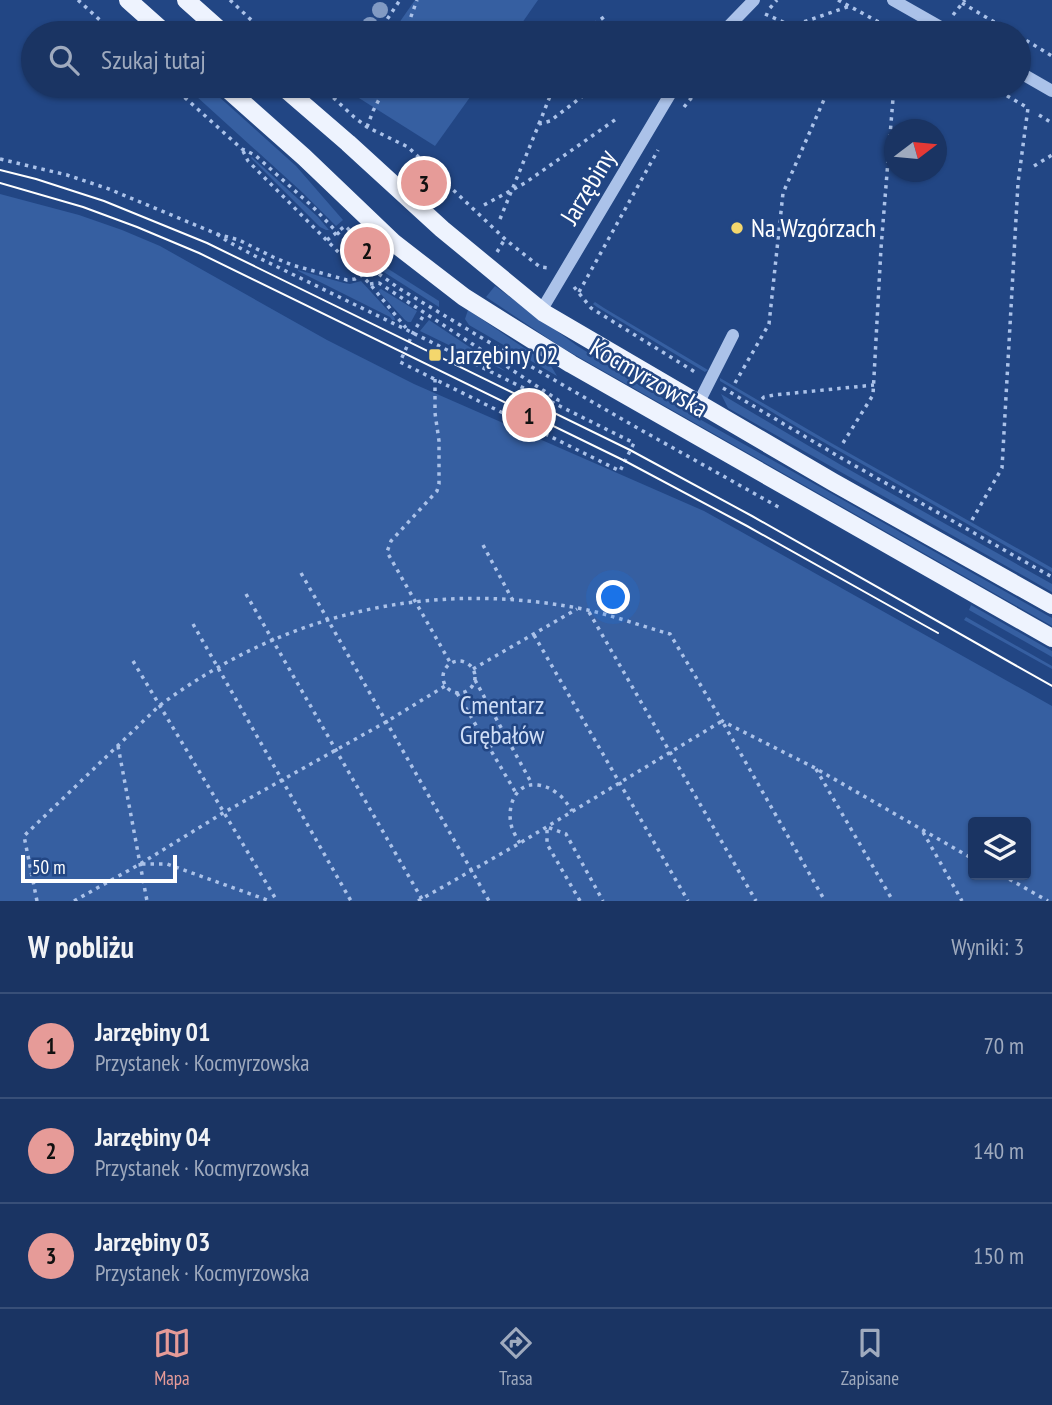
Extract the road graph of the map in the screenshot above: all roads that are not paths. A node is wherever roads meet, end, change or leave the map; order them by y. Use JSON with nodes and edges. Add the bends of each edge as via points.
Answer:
{"nodes":[{"id":1,"x":128,"y":0,"type":"edge"},
{"id":2,"x":186,"y":0,"type":"edge"},
{"id":3,"x":754,"y":0,"type":"edge"},
{"id":4,"x":893,"y":0,"type":"edge"},
{"id":5,"x":152,"y":21,"type":"edge"},
{"id":6,"x":210,"y":21,"type":"edge"},
{"id":7,"x":734,"y":21,"type":"edge"},
{"id":8,"x":930,"y":21,"type":"edge"},
{"id":9,"x":1031,"y":79,"type":"edge"},
{"id":10,"x":1052,"y":91,"type":"edge"},
{"id":11,"x":238,"y":98,"type":"edge"},
{"id":12,"x":296,"y":98,"type":"edge"},
{"id":13,"x":668,"y":98,"type":"edge"},
{"id":14,"x":541,"y":311,"type":"junction"},
{"id":15,"x":733,"y":335,"type":"dead end"},
{"id":16,"x":698,"y":404,"type":"junction"},
{"id":17,"x":1052,"y":605,"type":"edge"},
{"id":18,"x":1052,"y":638,"type":"edge"}],
"edges":[{"from":1,"to":5,"type":"main road"},
{"from":2,"to":6,"type":"main road"},
{"from":3,"to":7,"type":"street"},
{"from":4,"to":8,"type":"street"},
{"from":9,"to":10,"type":"street"},
{"from":11,"to":18,"type":"main road","name":"Kocmyrzowska","via":[[394,243],[464,297],[571,364]]},
{"from":12,"to":14,"type":"main road","name":"Kocmyrzowska"},
{"from":13,"to":14,"type":"street","name":"Jarzębiny"},
{"from":14,"to":16,"type":"main road","name":"Kocmyrzowska"},
{"from":15,"to":16,"type":"street"},
{"from":16,"to":17,"type":"main road","name":"Kocmyrzowska"}]}
